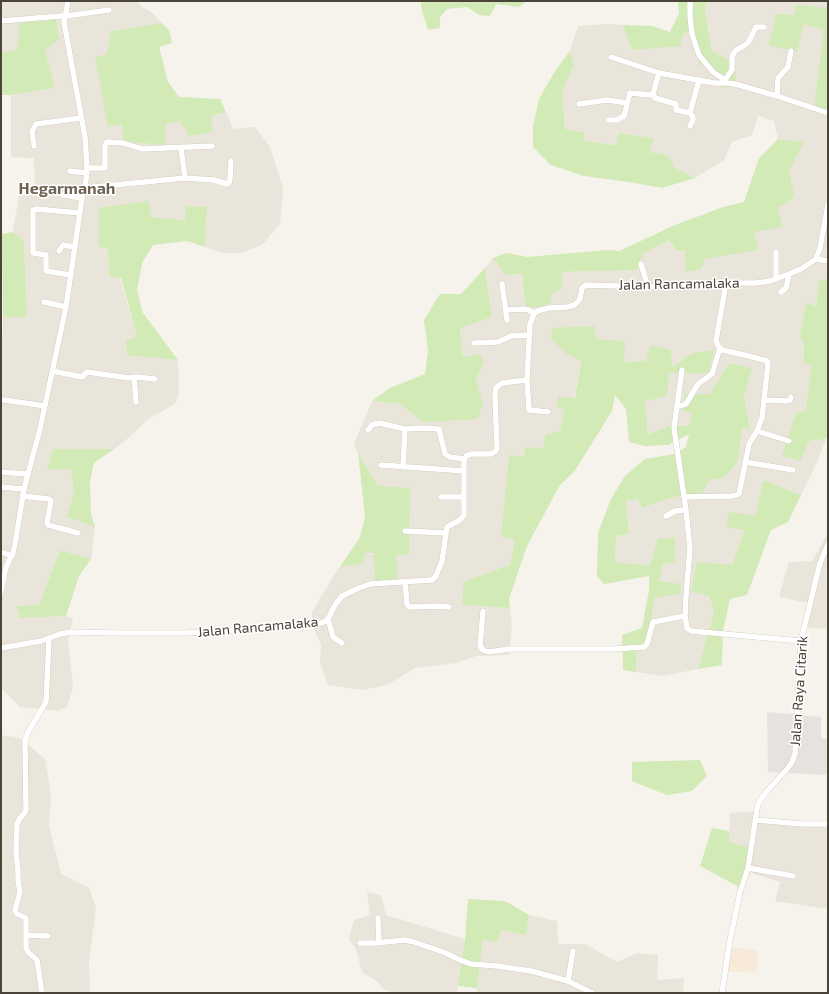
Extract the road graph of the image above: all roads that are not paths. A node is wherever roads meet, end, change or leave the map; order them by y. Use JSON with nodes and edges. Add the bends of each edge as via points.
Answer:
{"nodes":[{"id":1,"x":68,"y":1,"type":"edge"},
{"id":2,"x":690,"y":1,"type":"edge"},
{"id":3,"x":109,"y":10,"type":"dead end"},
{"id":4,"x":65,"y":15,"type":"junction"},
{"id":5,"x":1,"y":21,"type":"edge"},
{"id":6,"x":764,"y":27,"type":"dead end"},
{"id":7,"x":792,"y":51,"type":"dead end"},
{"id":8,"x":611,"y":57,"type":"dead end"},
{"id":9,"x":659,"y":73,"type":"junction"},
{"id":10,"x":699,"y":80,"type":"junction"},
{"id":11,"x":726,"y":82,"type":"junction"},
{"id":12,"x":653,"y":94,"type":"junction"},
{"id":13,"x":778,"y":96,"type":"junction"},
{"id":14,"x":627,"y":103,"type":"junction"},
{"id":15,"x":579,"y":104,"type":"dead end"},
{"id":16,"x":690,"y":113,"type":"junction"},
{"id":17,"x":828,"y":113,"type":"edge"},
{"id":18,"x":81,"y":118,"type":"junction"},
{"id":19,"x":609,"y":120,"type":"dead end"},
{"id":20,"x":690,"y":126,"type":"dead end"},
{"id":21,"x":34,"y":146,"type":"dead end"},
{"id":22,"x":212,"y":146,"type":"dead end"},
{"id":23,"x":181,"y":148,"type":"junction"},
{"id":24,"x":231,"y":161,"type":"dead end"},
{"id":25,"x":87,"y":170,"type":"junction"},
{"id":26,"x":70,"y":171,"type":"dead end"},
{"id":27,"x":185,"y":178,"type":"junction"},
{"id":28,"x":84,"y":188,"type":"junction"},
{"id":29,"x":63,"y":195,"type":"dead end"},
{"id":30,"x":82,"y":198,"type":"junction"},
{"id":31,"x":828,"y":204,"type":"edge"},
{"id":32,"x":80,"y":213,"type":"junction"},
{"id":33,"x":75,"y":247,"type":"junction"},
{"id":34,"x":59,"y":251,"type":"dead end"},
{"id":35,"x":776,"y":252,"type":"dead end"},
{"id":36,"x":816,"y":259,"type":"junction"},
{"id":37,"x":828,"y":262,"type":"edge"},
{"id":38,"x":641,"y":264,"type":"dead end"},
{"id":39,"x":789,"y":274,"type":"junction"},
{"id":40,"x":71,"y":275,"type":"junction"},
{"id":41,"x":776,"y":279,"type":"junction"},
{"id":42,"x":726,"y":283,"type":"junction"},
{"id":43,"x":502,"y":284,"type":"dead end"},
{"id":44,"x":648,"y":287,"type":"junction"},
{"id":45,"x":781,"y":292,"type":"dead end"},
{"id":46,"x":44,"y":302,"type":"dead end"},
{"id":47,"x":66,"y":307,"type":"junction"},
{"id":48,"x":506,"y":310,"type":"junction"},
{"id":49,"x":534,"y":314,"type":"junction"},
{"id":50,"x":507,"y":320,"type":"dead end"},
{"id":51,"x":530,"y":336,"type":"junction"},
{"id":52,"x":474,"y":343,"type":"dead end"},
{"id":53,"x":720,"y":348,"type":"junction"},
{"id":54,"x":682,"y":370,"type":"dead end"},
{"id":55,"x":52,"y":371,"type":"junction"},
{"id":56,"x":134,"y":377,"type":"junction"},
{"id":57,"x":155,"y":379,"type":"dead end"},
{"id":58,"x":527,"y":380,"type":"junction"},
{"id":59,"x":791,"y":397,"type":"dead end"},
{"id":60,"x":4,"y":400,"type":"dead end"},
{"id":61,"x":764,"y":400,"type":"junction"},
{"id":62,"x":136,"y":402,"type":"dead end"},
{"id":63,"x":45,"y":406,"type":"junction"},
{"id":64,"x":677,"y":407,"type":"junction"},
{"id":65,"x":548,"y":412,"type":"dead end"},
{"id":66,"x":405,"y":429,"type":"junction"},
{"id":67,"x":368,"y":430,"type":"dead end"},
{"id":68,"x":757,"y":431,"type":"junction"},
{"id":69,"x":789,"y":441,"type":"dead end"},
{"id":70,"x":465,"y":459,"type":"junction"},
{"id":71,"x":745,"y":462,"type":"junction"},
{"id":72,"x":381,"y":465,"type":"dead end"},
{"id":73,"x":403,"y":467,"type":"junction"},
{"id":74,"x":793,"y":470,"type":"dead end"},
{"id":75,"x":464,"y":471,"type":"junction"},
{"id":76,"x":1,"y":472,"type":"edge"},
{"id":77,"x":27,"y":474,"type":"junction"},
{"id":78,"x":1,"y":487,"type":"edge"},
{"id":79,"x":24,"y":489,"type":"junction"},
{"id":80,"x":22,"y":496,"type":"junction"},
{"id":81,"x":441,"y":497,"type":"dead end"},
{"id":82,"x":464,"y":497,"type":"junction"},
{"id":83,"x":684,"y":497,"type":"junction"},
{"id":84,"x":686,"y":510,"type":"junction"},
{"id":85,"x":666,"y":516,"type":"dead end"},
{"id":86,"x":405,"y":531,"type":"dead end"},
{"id":87,"x":78,"y":532,"type":"dead end"},
{"id":88,"x":445,"y":533,"type":"junction"},
{"id":89,"x":828,"y":544,"type":"edge"},
{"id":90,"x":1,"y":552,"type":"edge"},
{"id":91,"x":12,"y":556,"type":"junction"},
{"id":92,"x":405,"y":582,"type":"junction"},
{"id":93,"x":1,"y":592,"type":"edge"},
{"id":94,"x":449,"y":607,"type":"dead end"},
{"id":95,"x":483,"y":611,"type":"dead end"},
{"id":96,"x":685,"y":616,"type":"junction"},
{"id":97,"x":328,"y":619,"type":"junction"},
{"id":98,"x":49,"y":639,"type":"junction"},
{"id":99,"x":801,"y":641,"type":"junction"},
{"id":100,"x":342,"y":643,"type":"dead end"},
{"id":101,"x":1,"y":648,"type":"edge"},
{"id":102,"x":755,"y":820,"type":"junction"},
{"id":103,"x":828,"y":824,"type":"edge"},
{"id":104,"x":748,"y":868,"type":"junction"},
{"id":105,"x":793,"y":876,"type":"dead end"},
{"id":106,"x":378,"y":918,"type":"dead end"},
{"id":107,"x":26,"y":935,"type":"junction"},
{"id":108,"x":48,"y":936,"type":"dead end"},
{"id":109,"x":360,"y":943,"type":"dead end"},
{"id":110,"x":379,"y":943,"type":"junction"},
{"id":111,"x":573,"y":951,"type":"dead end"},
{"id":112,"x":568,"y":981,"type":"junction"},
{"id":113,"x":42,"y":993,"type":"edge"},
{"id":114,"x":592,"y":993,"type":"edge"},
{"id":115,"x":722,"y":993,"type":"edge"}],
"edges":[{"from":1,"to":4,"type":"street"},
{"from":2,"to":11,"type":"street","via":[[692,34],[699,55],[713,72]]},
{"from":3,"to":4,"type":"street"},
{"from":4,"to":5,"type":"street"},
{"from":4,"to":18,"type":"street","via":[[64,22]]},
{"from":6,"to":11,"type":"street","via":[[756,27],[748,43],[735,51],[732,57],[732,70]]},
{"from":7,"to":13,"type":"street","via":[[788,68],[778,78]]},
{"from":8,"to":9,"type":"street"},
{"from":9,"to":10,"type":"street"},
{"from":9,"to":12,"type":"street"},
{"from":10,"to":11,"type":"street"},
{"from":10,"to":16,"type":"street"},
{"from":11,"to":13,"type":"street"},
{"from":12,"to":14,"type":"street","via":[[630,93]]},
{"from":12,"to":16,"type":"street","via":[[655,98],[676,104],[676,110]]},
{"from":13,"to":17,"type":"street"},
{"from":14,"to":15,"type":"street","via":[[607,100]]},
{"from":14,"to":19,"type":"street","via":[[624,116]]},
{"from":16,"to":20,"type":"street","via":[[693,117]]},
{"from":18,"to":21,"type":"street","via":[[36,124],[32,131]]},
{"from":18,"to":25,"type":"street"},
{"from":22,"to":23,"type":"street"},
{"from":23,"to":25,"type":"street","via":[[142,148],[107,142],[105,168]]},
{"from":23,"to":27,"type":"street"},
{"from":24,"to":27,"type":"street","via":[[228,183]]},
{"from":25,"to":26,"type":"street"},
{"from":25,"to":28,"type":"street"},
{"from":27,"to":28,"type":"street"},
{"from":28,"to":30,"type":"street"},
{"from":29,"to":30,"type":"street"},
{"from":30,"to":32,"type":"street"},
{"from":31,"to":36,"type":"street"},
{"from":32,"to":33,"type":"street"},
{"from":32,"to":40,"type":"street","via":[[33,210],[33,253],[46,255],[46,271]]},
{"from":33,"to":34,"type":"street","via":[[63,246]]},
{"from":33,"to":40,"type":"street"},
{"from":35,"to":41,"type":"street"},
{"from":36,"to":37,"type":"street"},
{"from":36,"to":39,"type":"street","name":"Jalan Rancamalaka"},
{"from":38,"to":44,"type":"street"},
{"from":39,"to":41,"type":"street","name":"Jalan Rancamalaka"},
{"from":39,"to":45,"type":"street","via":[[786,288]]},
{"from":40,"to":47,"type":"street"},
{"from":41,"to":42,"type":"street","name":"Jalan Rancamalaka","via":[[756,283]]},
{"from":42,"to":44,"type":"street","name":"Jalan Rancamalaka"},
{"from":42,"to":53,"type":"street","via":[[716,341]]},
{"from":43,"to":48,"type":"street"},
{"from":44,"to":49,"type":"street","name":"Jalan Rancamalaka","via":[[586,285],[582,288],[580,299],[575,305],[549,308]]},
{"from":46,"to":47,"type":"street"},
{"from":47,"to":55,"type":"street"},
{"from":48,"to":49,"type":"street","via":[[523,309]]},
{"from":48,"to":50,"type":"street"},
{"from":49,"to":51,"type":"street","via":[[530,324]]},
{"from":51,"to":52,"type":"street","via":[[511,336],[498,342]]},
{"from":51,"to":58,"type":"street"},
{"from":53,"to":61,"type":"street","via":[[767,361],[769,365]]},
{"from":53,"to":64,"type":"street","via":[[712,374],[698,384],[686,404]]},
{"from":54,"to":64,"type":"street"},
{"from":55,"to":56,"type":"street","via":[[82,377],[87,372]]},
{"from":55,"to":63,"type":"street"},
{"from":56,"to":57,"type":"street"},
{"from":56,"to":62,"type":"street"},
{"from":58,"to":65,"type":"street","via":[[529,410]]},
{"from":58,"to":70,"type":"street","via":[[502,383],[496,388],[496,451],[490,455],[468,455]]},
{"from":59,"to":61,"type":"street","via":[[786,401]]},
{"from":60,"to":63,"type":"street"},
{"from":61,"to":68,"type":"street","via":[[762,418]]},
{"from":63,"to":77,"type":"street"},
{"from":64,"to":83,"type":"street","via":[[674,428]]},
{"from":66,"to":67,"type":"street","via":[[379,424],[372,425]]},
{"from":66,"to":70,"type":"street","via":[[440,429],[445,454]]},
{"from":66,"to":73,"type":"street"},
{"from":68,"to":69,"type":"street"},
{"from":68,"to":71,"type":"street","via":[[749,444]]},
{"from":70,"to":75,"type":"street"},
{"from":71,"to":74,"type":"street"},
{"from":71,"to":83,"type":"street","via":[[739,494]]},
{"from":72,"to":73,"type":"street"},
{"from":73,"to":75,"type":"street"},
{"from":75,"to":82,"type":"street"},
{"from":76,"to":77,"type":"street"},
{"from":77,"to":79,"type":"street"},
{"from":78,"to":79,"type":"street"},
{"from":79,"to":80,"type":"street"},
{"from":80,"to":87,"type":"street","via":[[49,499],[48,525]]},
{"from":80,"to":91,"type":"street"},
{"from":81,"to":82,"type":"street"},
{"from":82,"to":88,"type":"street","via":[[462,517],[447,527]]},
{"from":83,"to":84,"type":"street"},
{"from":84,"to":85,"type":"street","via":[[675,511]]},
{"from":84,"to":96,"type":"street","via":[[690,548]]},
{"from":86,"to":88,"type":"street"},
{"from":88,"to":92,"type":"street","name":"Jalan Rancamalaka","via":[[443,557],[436,576],[429,580]]},
{"from":89,"to":99,"type":"street","name":"Jalan Raya Citarik","via":[[820,563]]},
{"from":90,"to":91,"type":"street"},
{"from":91,"to":93,"type":"street","via":[[6,567]]},
{"from":92,"to":94,"type":"street","via":[[409,607]]},
{"from":92,"to":97,"type":"street","name":"Jalan Rancamalaka","via":[[370,584],[351,591],[339,599]]},
{"from":95,"to":96,"type":"street","via":[[480,646],[489,652],[509,649],[644,647],[653,622]]},
{"from":96,"to":99,"type":"street","via":[[687,628],[691,631]]},
{"from":97,"to":98,"type":"street","name":"Jalan Rancamalaka","via":[[317,624],[254,630],[71,632]]},
{"from":97,"to":100,"type":"street","via":[[333,637]]},
{"from":98,"to":101,"type":"street","name":"Jalan Rancamalaka"},
{"from":98,"to":107,"type":"street","via":[[46,702],[25,740],[26,810],[17,824],[16,852],[20,892],[15,910],[17,914],[26,918]]},
{"from":99,"to":102,"type":"street","name":"Jalan Raya Citarik","via":[[795,754],[788,768],[759,802]]},
{"from":102,"to":103,"type":"street"},
{"from":102,"to":104,"type":"street","name":"Jalan Raya Citarik"},
{"from":104,"to":105,"type":"street"},
{"from":104,"to":115,"type":"street","name":"Jalan Raya Citarik","via":[[730,940]]},
{"from":106,"to":110,"type":"street"},
{"from":107,"to":108,"type":"street"},
{"from":107,"to":113,"type":"street","via":[[27,950],[38,962]]},
{"from":109,"to":110,"type":"street"},
{"from":110,"to":112,"type":"street","via":[[405,940],[471,964],[531,971]]},
{"from":111,"to":112,"type":"street"},
{"from":112,"to":114,"type":"street"}]}
